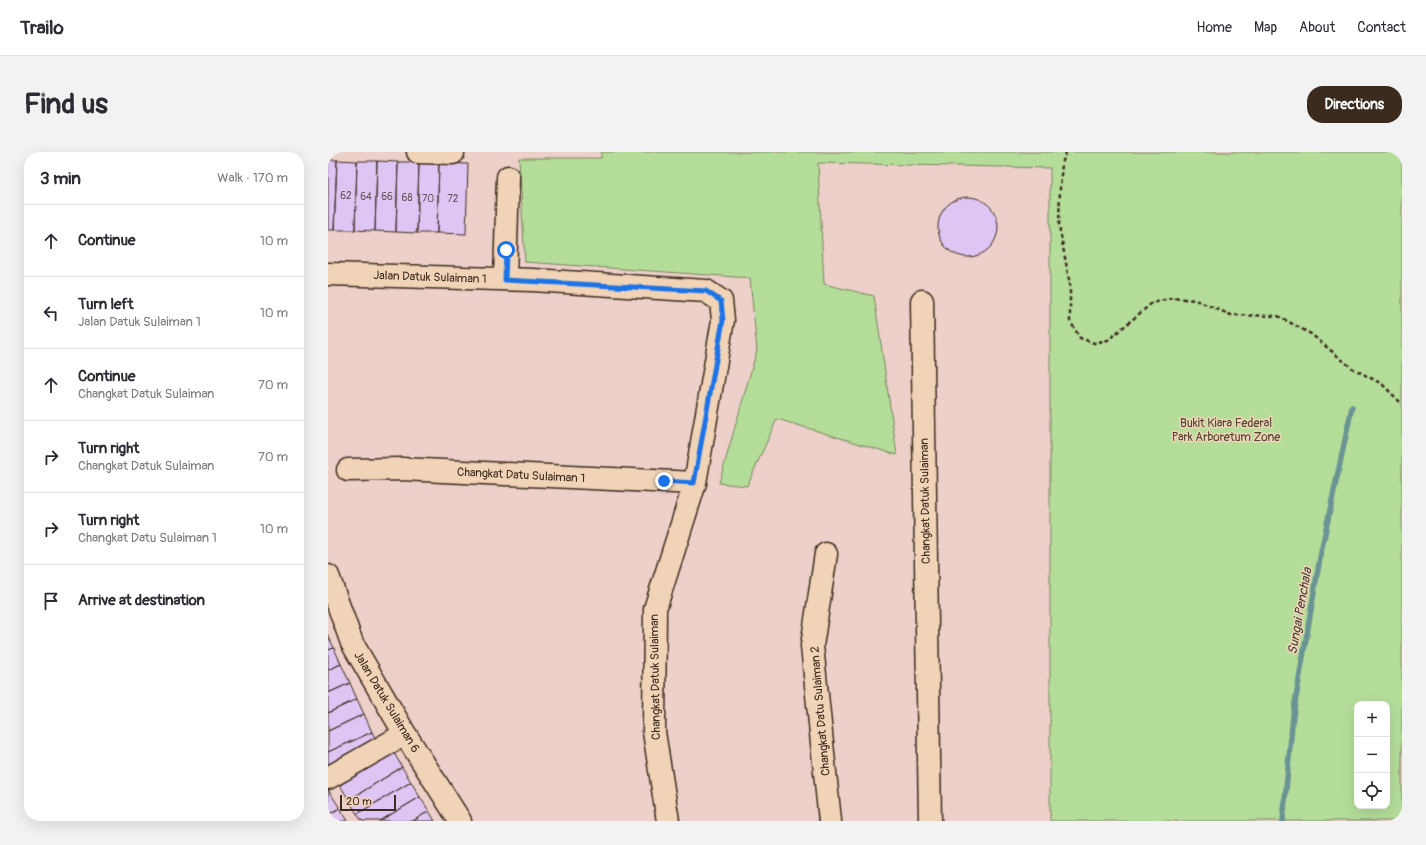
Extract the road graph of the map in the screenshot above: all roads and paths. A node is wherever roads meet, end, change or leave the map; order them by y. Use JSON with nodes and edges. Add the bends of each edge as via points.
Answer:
{"nodes":[{"id":1,"x":418,"y":152,"type":"edge"},
{"id":2,"x":1066,"y":152,"type":"edge"},
{"id":3,"x":452,"y":153,"type":"edge"},
{"id":4,"x":508,"y":177,"type":"dead end"},
{"id":5,"x":328,"y":274,"type":"edge"},
{"id":6,"x":505,"y":280,"type":"junction"},
{"id":7,"x":533,"y":280,"type":"joint"},
{"id":8,"x":922,"y":301,"type":"dead end"},
{"id":9,"x":1402,"y":404,"type":"edge"},
{"id":10,"x":348,"y":470,"type":"dead end"},
{"id":11,"x":694,"y":483,"type":"junction"},
{"id":12,"x":826,"y":554,"type":"dead end"},
{"id":13,"x":328,"y":576,"type":"edge"},
{"id":14,"x":405,"y":734,"type":"junction"},
{"id":15,"x":328,"y":778,"type":"edge"},
{"id":16,"x":460,"y":821,"type":"edge"},
{"id":17,"x":668,"y":821,"type":"edge"},
{"id":18,"x":830,"y":821,"type":"edge"},
{"id":19,"x":930,"y":821,"type":"edge"}],
"edges":[{"from":1,"to":3,"type":"street"},
{"from":2,"to":9,"type":"path","via":[[1062,164],[1059,225],[1070,285],[1070,321],[1080,338],[1094,343],[1108,340],[1152,303],[1173,298],[1196,300],[1231,315],[1278,316],[1311,334],[1352,368],[1382,384]]},
{"from":4,"to":6,"type":"street"},
{"from":5,"to":6,"type":"street","name":"Jalan Datuk Sulaiman 1"},
{"from":6,"to":7,"type":"street","name":"Jalan Datuk Sulaiman 1"},
{"from":7,"to":11,"type":"street","name":"Changkat Datuk Sulaiman","via":[[706,291],[721,301],[723,320]]},
{"from":8,"to":19,"type":"street","name":"Changkat Datuk Sulaiman"},
{"from":10,"to":11,"type":"street","name":"Changkat Datu Sulaiman 1","via":[[402,469]]},
{"from":11,"to":17,"type":"street","name":"Changkat Datuk Sulaiman","via":[[654,609],[654,732]]},
{"from":12,"to":18,"type":"street","name":"Changkat Datu Sulaiman 2","via":[[812,646]]},
{"from":13,"to":14,"type":"street","name":"Jalan Datuk Sulaiman 6","via":[[352,643]]},
{"from":14,"to":15,"type":"street"},
{"from":14,"to":16,"type":"street","name":"Jalan Datuk Sulaiman 6"}]}
